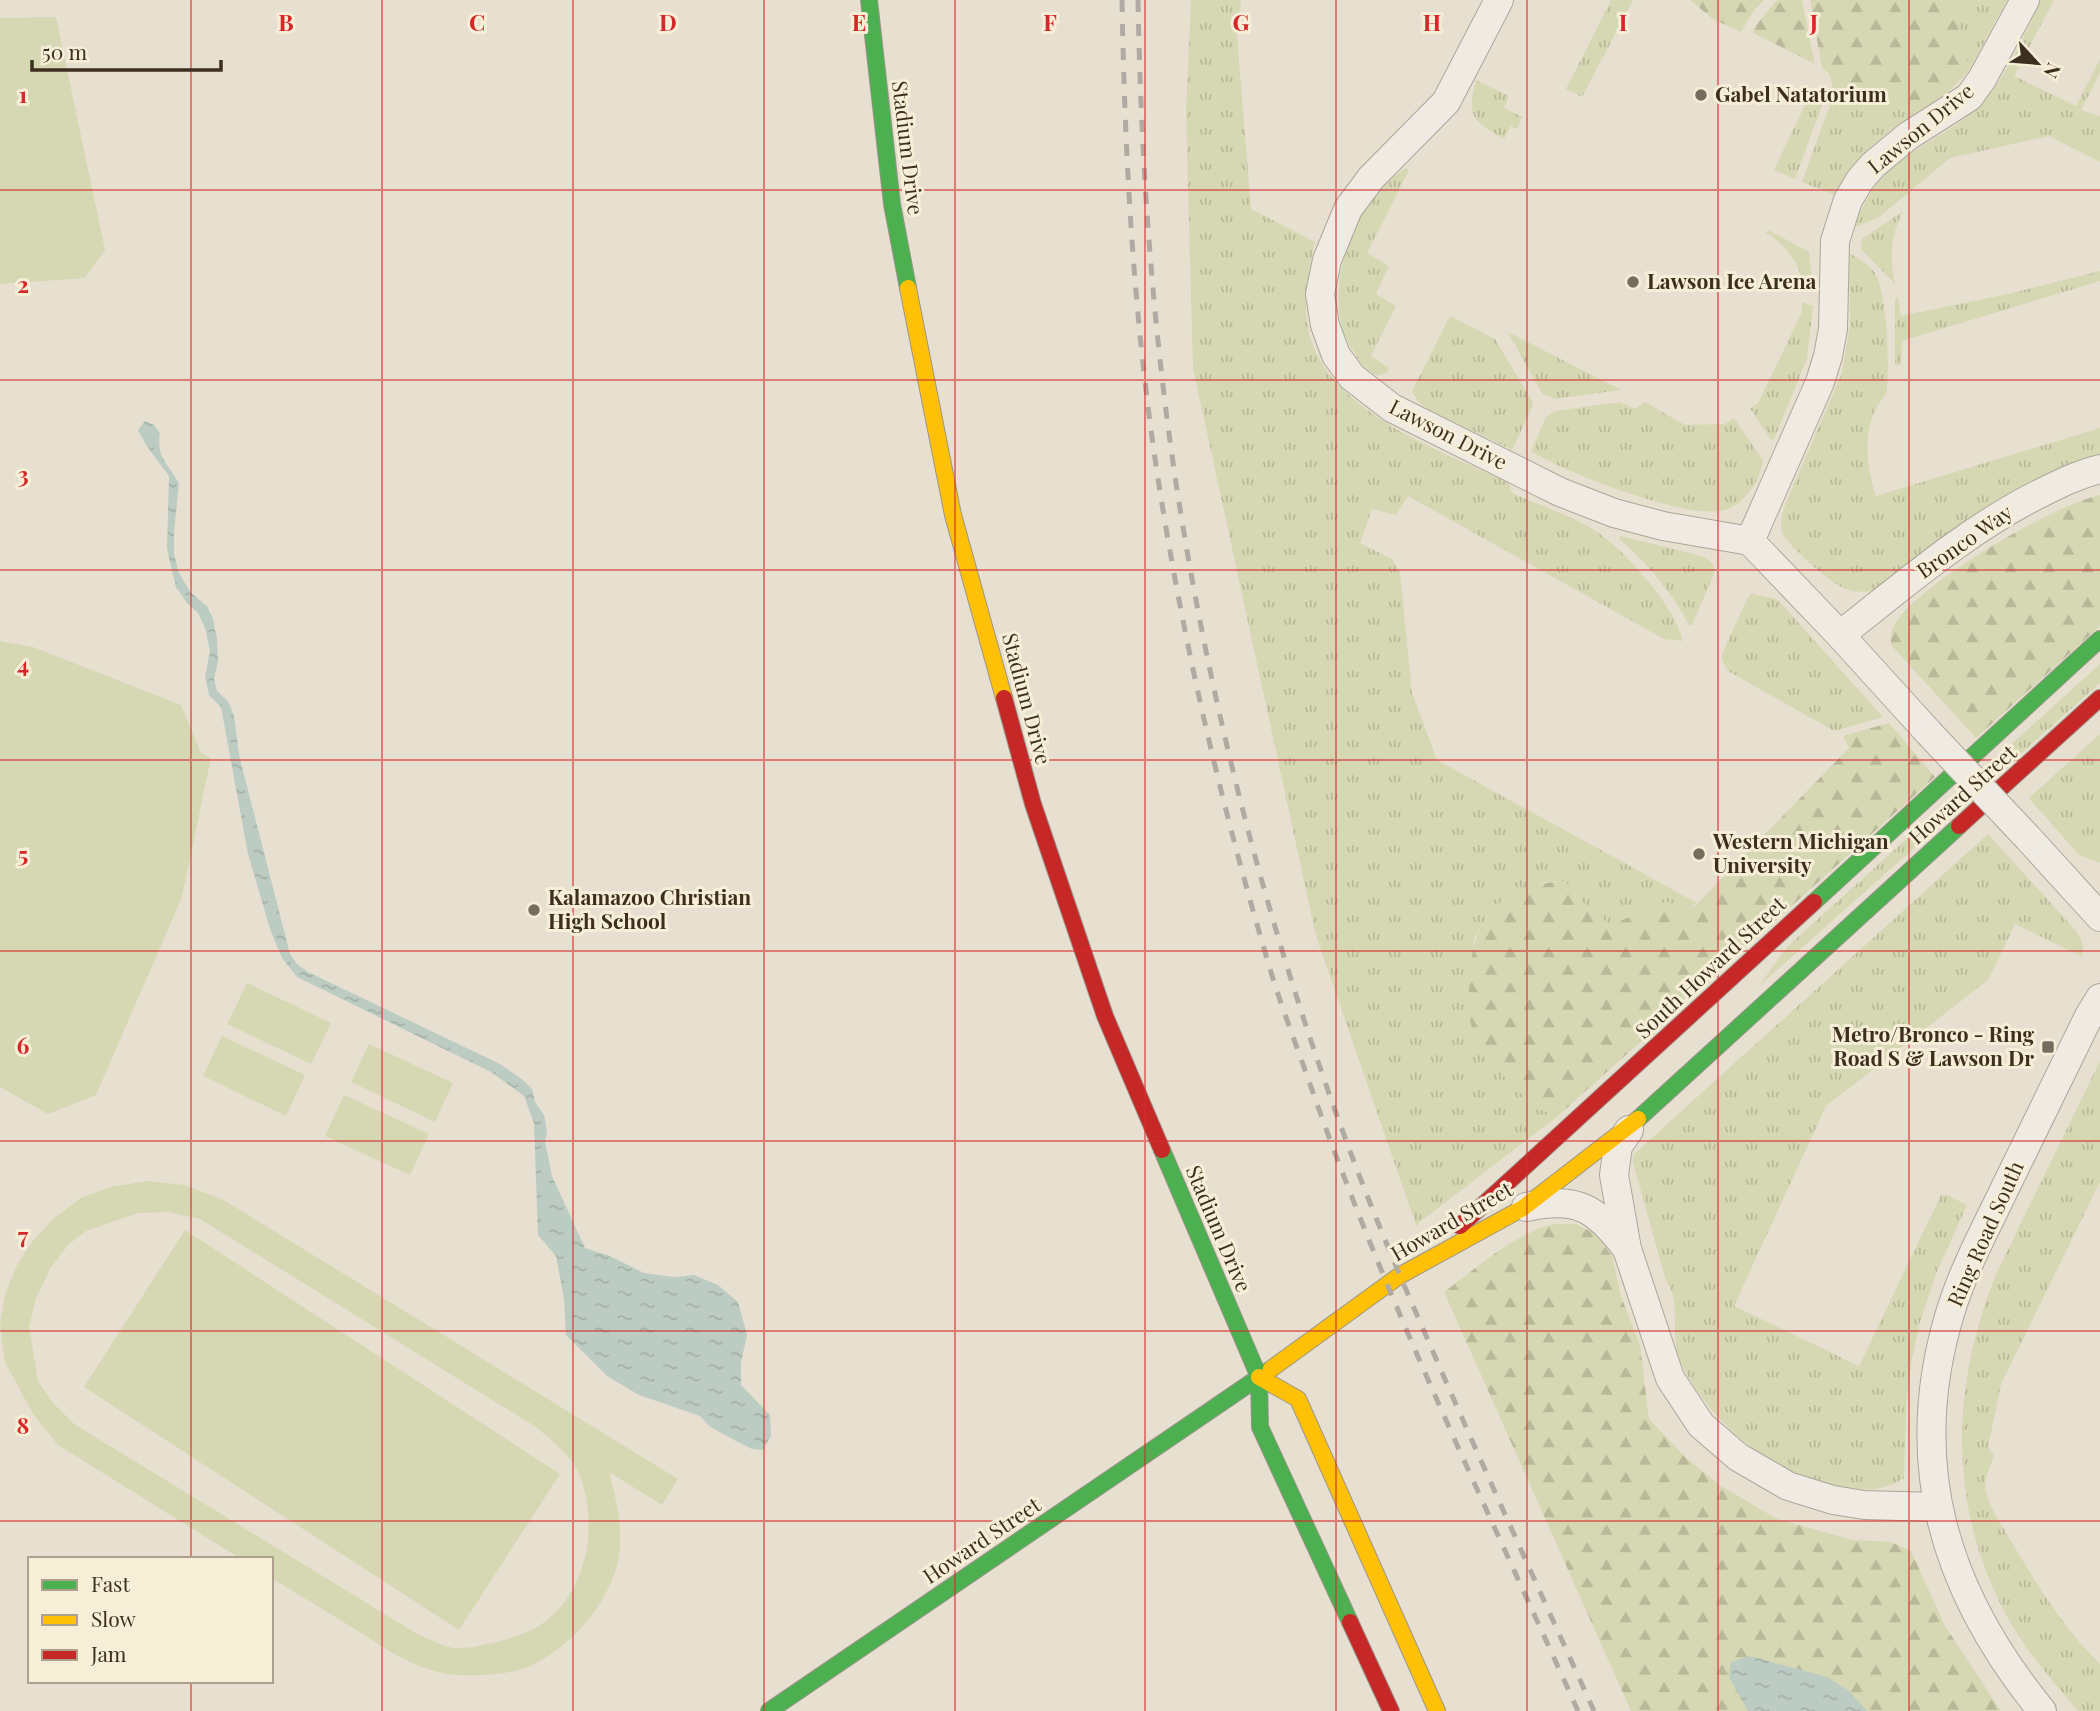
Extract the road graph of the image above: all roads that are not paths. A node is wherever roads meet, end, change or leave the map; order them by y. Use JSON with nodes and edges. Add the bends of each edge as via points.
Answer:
{"nodes":[{"id":1,"x":869,"y":0,"type":"edge"},
{"id":2,"x":1499,"y":0,"type":"edge"},
{"id":3,"x":2025,"y":0,"type":"edge"},
{"id":4,"x":2100,"y":470,"type":"edge"},
{"id":5,"x":1750,"y":541,"type":"junction"},
{"id":6,"x":1840,"y":635,"type":"junction"},
{"id":7,"x":2100,"y":639,"type":"edge"},
{"id":8,"x":2100,"y":698,"type":"edge"},
{"id":9,"x":2100,"y":917,"type":"edge"},
{"id":10,"x":2100,"y":998,"type":"edge"},
{"id":11,"x":1631,"y":1125,"type":"junction"},
{"id":12,"x":1523,"y":1208,"type":"junction"},
{"id":13,"x":1627,"y":1249,"type":"junction"},
{"id":14,"x":1412,"y":1270,"type":"junction"},
{"id":15,"x":1259,"y":1377,"type":"junction"},
{"id":16,"x":1937,"y":1507,"type":"junction"},
{"id":17,"x":769,"y":1711,"type":"edge"},
{"id":18,"x":1391,"y":1711,"type":"edge"},
{"id":19,"x":1437,"y":1711,"type":"edge"},
{"id":20,"x":2042,"y":1711,"type":"edge"}],
"edges":[{"from":1,"to":15,"type":"street","name":"Stadium Drive","via":[[892,204],[934,424],[953,515],[1033,804],[1105,1016]]},
{"from":2,"to":5,"type":"street","name":"Lawson Drive","via":[[1446,102],[1371,178],[1348,209],[1327,260],[1320,294],[1336,355],[1352,377],[1392,408],[1560,492],[1662,526]]},
{"from":3,"to":5,"type":"street","name":"Lawson Drive","via":[[1969,97],[1873,165],[1848,200],[1835,241],[1828,356]]},
{"from":4,"to":6,"type":"street","name":"Bronco Way","via":[[2063,482],[1991,521]]},
{"from":5,"to":6,"type":"street"},
{"from":6,"to":9,"type":"street","bridge":true},
{"from":7,"to":14,"type":"street","name":"South Howard Street"},
{"from":8,"to":11,"type":"street","name":"Howard Street"},
{"from":10,"to":16,"type":"street","name":"Ring Road South","via":[[1989,1222],[1952,1308],[1933,1407]]},
{"from":11,"to":12,"type":"street","name":"Howard Street"},
{"from":11,"to":13,"type":"street","via":[[1614,1160]]},
{"from":12,"to":13,"type":"street","via":[[1565,1202],[1580,1206],[1611,1228]]},
{"from":12,"to":14,"type":"street","name":"Howard Street"},
{"from":13,"to":16,"type":"street","via":[[1670,1378],[1702,1425],[1738,1457],[1788,1486],[1833,1500]]},
{"from":14,"to":15,"type":"street","name":"Howard Street"},
{"from":15,"to":17,"type":"street","name":"Howard Street"},
{"from":15,"to":18,"type":"street","name":"Stadium Drive","via":[[1260,1427]]},
{"from":15,"to":19,"type":"street","via":[[1298,1399]]},
{"from":16,"to":20,"type":"street","name":"Ring Road South","via":[[1951,1558],[1969,1598],[1990,1638]]}]}
